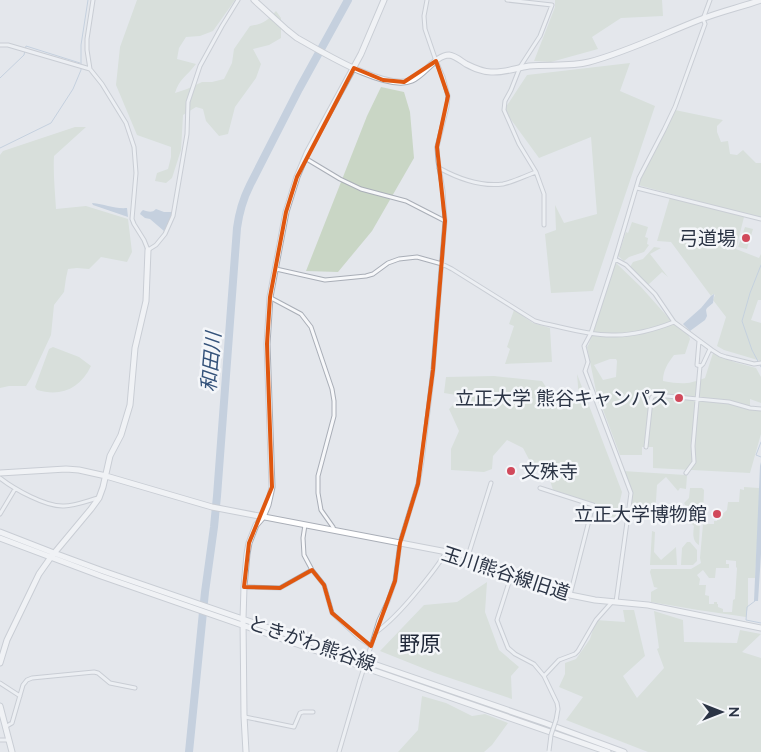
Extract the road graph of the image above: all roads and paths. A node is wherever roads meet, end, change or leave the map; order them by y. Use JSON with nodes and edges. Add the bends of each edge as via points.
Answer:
{"nodes":[{"id":1,"x":93,"y":0,"type":"edge"},
{"id":2,"x":238,"y":0,"type":"edge"},
{"id":3,"x":254,"y":0,"type":"edge"},
{"id":4,"x":384,"y":0,"type":"edge"},
{"id":5,"x":427,"y":0,"type":"edge"},
{"id":6,"x":507,"y":0,"type":"edge"},
{"id":7,"x":710,"y":0,"type":"edge"},
{"id":8,"x":761,"y":0,"type":"edge"},
{"id":9,"x":703,"y":18,"type":"junction"},
{"id":10,"x":0,"y":45,"type":"edge"},
{"id":11,"x":436,"y":61,"type":"junction"},
{"id":12,"x":520,"y":67,"type":"junction"},
{"id":13,"x":354,"y":68,"type":"junction"},
{"id":14,"x":90,"y":69,"type":"junction"},
{"id":15,"x":305,"y":158,"type":"junction"},
{"id":16,"x":439,"y":168,"type":"junction"},
{"id":17,"x":536,"y":172,"type":"junction"},
{"id":18,"x":637,"y":188,"type":"junction"},
{"id":19,"x":761,"y":219,"type":"edge"},
{"id":20,"x":444,"y":221,"type":"junction"},
{"id":21,"x":544,"y":226,"type":"dead end"},
{"id":22,"x":148,"y":250,"type":"junction"},
{"id":23,"x":615,"y":259,"type":"junction"},
{"id":24,"x":442,"y":264,"type":"junction"},
{"id":25,"x":275,"y":269,"type":"junction"},
{"id":26,"x":270,"y":297,"type":"junction"},
{"id":27,"x":674,"y":322,"type":"junction"},
{"id":28,"x":591,"y":333,"type":"junction"},
{"id":29,"x":699,"y":341,"type":"junction"},
{"id":30,"x":710,"y":349,"type":"junction"},
{"id":31,"x":761,"y":364,"type":"edge"},
{"id":32,"x":700,"y":366,"type":"junction"},
{"id":33,"x":696,"y":399,"type":"junction"},
{"id":34,"x":761,"y":409,"type":"edge"},
{"id":35,"x":646,"y":447,"type":"dead end"},
{"id":36,"x":0,"y":473,"type":"edge"},
{"id":37,"x":686,"y":473,"type":"dead end"},
{"id":38,"x":106,"y":476,"type":"junction"},
{"id":39,"x":0,"y":478,"type":"edge"},
{"id":40,"x":491,"y":483,"type":"dead end"},
{"id":41,"x":540,"y":488,"type":"dead end"},
{"id":42,"x":15,"y":489,"type":"junction"},
{"id":43,"x":98,"y":498,"type":"junction"},
{"id":44,"x":0,"y":514,"type":"edge"},
{"id":45,"x":262,"y":517,"type":"junction"},
{"id":46,"x":305,"y":525,"type":"junction"},
{"id":47,"x":334,"y":531,"type":"junction"},
{"id":48,"x":0,"y":532,"type":"edge"},
{"id":49,"x":0,"y":538,"type":"edge"},
{"id":50,"x":400,"y":543,"type":"junction"},
{"id":51,"x":446,"y":552,"type":"junction"},
{"id":52,"x":52,"y":555,"type":"junction"},
{"id":53,"x":468,"y":556,"type":"junction"},
{"id":54,"x":312,"y":570,"type":"junction"},
{"id":55,"x":512,"y":573,"type":"junction"},
{"id":56,"x":244,"y":587,"type":"junction"},
{"id":57,"x":570,"y":595,"type":"junction"},
{"id":58,"x":614,"y":602,"type":"junction"},
{"id":59,"x":243,"y":622,"type":"junction"},
{"id":60,"x":761,"y":628,"type":"edge"},
{"id":61,"x":375,"y":633,"type":"junction"},
{"id":62,"x":370,"y":646,"type":"junction"},
{"id":63,"x":0,"y":663,"type":"edge"},
{"id":64,"x":544,"y":676,"type":"junction"},
{"id":65,"x":0,"y":682,"type":"edge"},
{"id":66,"x":135,"y":688,"type":"dead end"},
{"id":67,"x":20,"y":696,"type":"junction"},
{"id":68,"x":0,"y":706,"type":"edge"},
{"id":69,"x":313,"y":712,"type":"dead end"},
{"id":70,"x":244,"y":716,"type":"junction"},
{"id":71,"x":5,"y":727,"type":"junction"},
{"id":72,"x":0,"y":740,"type":"edge"},
{"id":73,"x":8,"y":740,"type":"junction"},
{"id":74,"x":12,"y":752,"type":"edge"},
{"id":75,"x":246,"y":752,"type":"edge"},
{"id":76,"x":339,"y":752,"type":"edge"},
{"id":77,"x":549,"y":752,"type":"edge"},
{"id":78,"x":608,"y":752,"type":"edge"},
{"id":79,"x":624,"y":752,"type":"edge"}],
"edges":[{"from":1,"to":14,"type":"street","via":[[87,39]]},
{"from":2,"to":22,"type":"street","via":[[197,75],[188,102],[187,134],[173,216],[165,234]]},
{"from":3,"to":13,"type":"street","via":[[290,34]]},
{"from":4,"to":13,"type":"street"},
{"from":5,"to":11,"type":"street","via":[[425,29]]},
{"from":6,"to":12,"type":"street","via":[[552,5],[540,36]]},
{"from":7,"to":9,"type":"street"},
{"from":8,"to":9,"type":"street"},
{"from":9,"to":12,"type":"street","via":[[588,62]]},
{"from":9,"to":18,"type":"street","via":[[705,24],[675,107]]},
{"from":10,"to":14,"type":"street"},
{"from":11,"to":12,"type":"street","via":[[453,56],[476,69],[490,72]]},
{"from":11,"to":13,"type":"street","via":[[412,80],[396,83]]},
{"from":11,"to":16,"type":"street","via":[[448,96],[437,147]]},
{"from":12,"to":17,"type":"street","via":[[504,101],[504,110]]},
{"from":13,"to":15,"type":"street"},
{"from":14,"to":22,"type":"street","via":[[130,134],[136,173],[132,220]]},
{"from":15,"to":20,"type":"street","via":[[361,189],[406,201]]},
{"from":15,"to":25,"type":"street","via":[[286,212]]},
{"from":16,"to":17,"type":"street","via":[[465,180],[484,184],[504,184]]},
{"from":16,"to":20,"type":"street"},
{"from":17,"to":21,"type":"street","via":[[544,194]]},
{"from":18,"to":19,"type":"street"},
{"from":18,"to":23,"type":"street"},
{"from":20,"to":24,"type":"street"},
{"from":22,"to":38,"type":"street","via":[[146,300],[135,348],[130,405],[121,435],[110,456]]},
{"from":23,"to":27,"type":"street","via":[[626,265],[655,294]]},
{"from":23,"to":28,"type":"street"},
{"from":24,"to":25,"type":"street","via":[[411,257],[399,259],[366,276],[325,280]]},
{"from":24,"to":28,"type":"street","via":[[535,321]]},
{"from":24,"to":50,"type":"street","via":[[422,461]]},
{"from":25,"to":26,"type":"street"},
{"from":26,"to":45,"type":"street","via":[[267,344],[272,487]]},
{"from":26,"to":47,"type":"street","via":[[301,314],[311,327],[332,389],[334,416],[318,476],[318,493],[321,510]]},
{"from":27,"to":28,"type":"street","via":[[660,328],[615,336]]},
{"from":27,"to":29,"type":"street"},
{"from":28,"to":58,"type":"street","via":[[584,346],[588,362],[585,371],[631,493]]},
{"from":29,"to":30,"type":"street"},
{"from":29,"to":32,"type":"street","via":[[696,363]]},
{"from":30,"to":31,"type":"street","via":[[726,357]]},
{"from":30,"to":32,"type":"street"},
{"from":32,"to":33,"type":"street"},
{"from":33,"to":34,"type":"street"},
{"from":33,"to":35,"type":"street","via":[[662,394],[652,397]]},
{"from":33,"to":37,"type":"street","via":[[694,462]]},
{"from":36,"to":38,"type":"street","via":[[66,469]]},
{"from":38,"to":43,"type":"street"},
{"from":38,"to":45,"type":"street","name":"玉川熊谷線旧道","via":[[212,507]]},
{"from":39,"to":42,"type":"street"},
{"from":40,"to":53,"type":"street"},
{"from":41,"to":57,"type":"street","via":[[593,505]]},
{"from":42,"to":43,"type":"street","via":[[57,506]]},
{"from":42,"to":44,"type":"street"},
{"from":43,"to":52,"type":"street"},
{"from":45,"to":46,"type":"street","name":"玉川熊谷線旧道"},
{"from":45,"to":56,"type":"street","via":[[249,542]]},
{"from":46,"to":47,"type":"street","name":"玉川熊谷線旧道"},
{"from":46,"to":54,"type":"street","via":[[304,556]]},
{"from":47,"to":50,"type":"street","name":"玉川熊谷線旧道"},
{"from":48,"to":52,"type":"street","name":"ときがわ熊谷線"},
{"from":49,"to":52,"type":"street","name":"ときがわ熊谷線"},
{"from":50,"to":51,"type":"street","name":"玉川熊谷線旧道"},
{"from":50,"to":61,"type":"street","via":[[395,581]]},
{"from":51,"to":53,"type":"street","name":"玉川熊谷線旧道"},
{"from":51,"to":61,"type":"street","via":[[401,610]]},
{"from":52,"to":59,"type":"street","name":"ときがわ熊谷線"},
{"from":52,"to":63,"type":"street","via":[[6,640]]},
{"from":53,"to":55,"type":"street","name":"玉川熊谷線旧道"},
{"from":54,"to":56,"type":"street","via":[[280,588]]},
{"from":54,"to":62,"type":"street","via":[[324,585],[332,613]]},
{"from":55,"to":57,"type":"street","name":"玉川熊谷線旧道"},
{"from":55,"to":64,"type":"street","via":[[497,620],[508,648],[534,664]]},
{"from":56,"to":59,"type":"street"},
{"from":57,"to":58,"type":"street","name":"玉川熊谷線旧道"},
{"from":58,"to":60,"type":"street","name":"玉川熊谷線旧道","via":[[648,605]]},
{"from":58,"to":64,"type":"street","via":[[596,620],[578,651],[559,660]]},
{"from":59,"to":70,"type":"street"},
{"from":59,"to":78,"type":"street","name":"ときがわ熊谷線"},
{"from":59,"to":79,"type":"street","name":"ときがわ熊谷線"},
{"from":61,"to":62,"type":"street"},
{"from":62,"to":76,"type":"street","bridge":true},
{"from":64,"to":77,"type":"street","bridge":true,"via":[[558,709]]},
{"from":65,"to":67,"type":"street"},
{"from":66,"to":67,"type":"street","via":[[110,683],[94,672],[32,678],[23,685]]},
{"from":67,"to":71,"type":"street","via":[[12,723]]},
{"from":68,"to":71,"type":"street"},
{"from":69,"to":70,"type":"street","via":[[300,713],[294,727]]},
{"from":70,"to":75,"type":"street"},
{"from":71,"to":73,"type":"street"},
{"from":72,"to":73,"type":"street"},
{"from":73,"to":74,"type":"street"}]}
